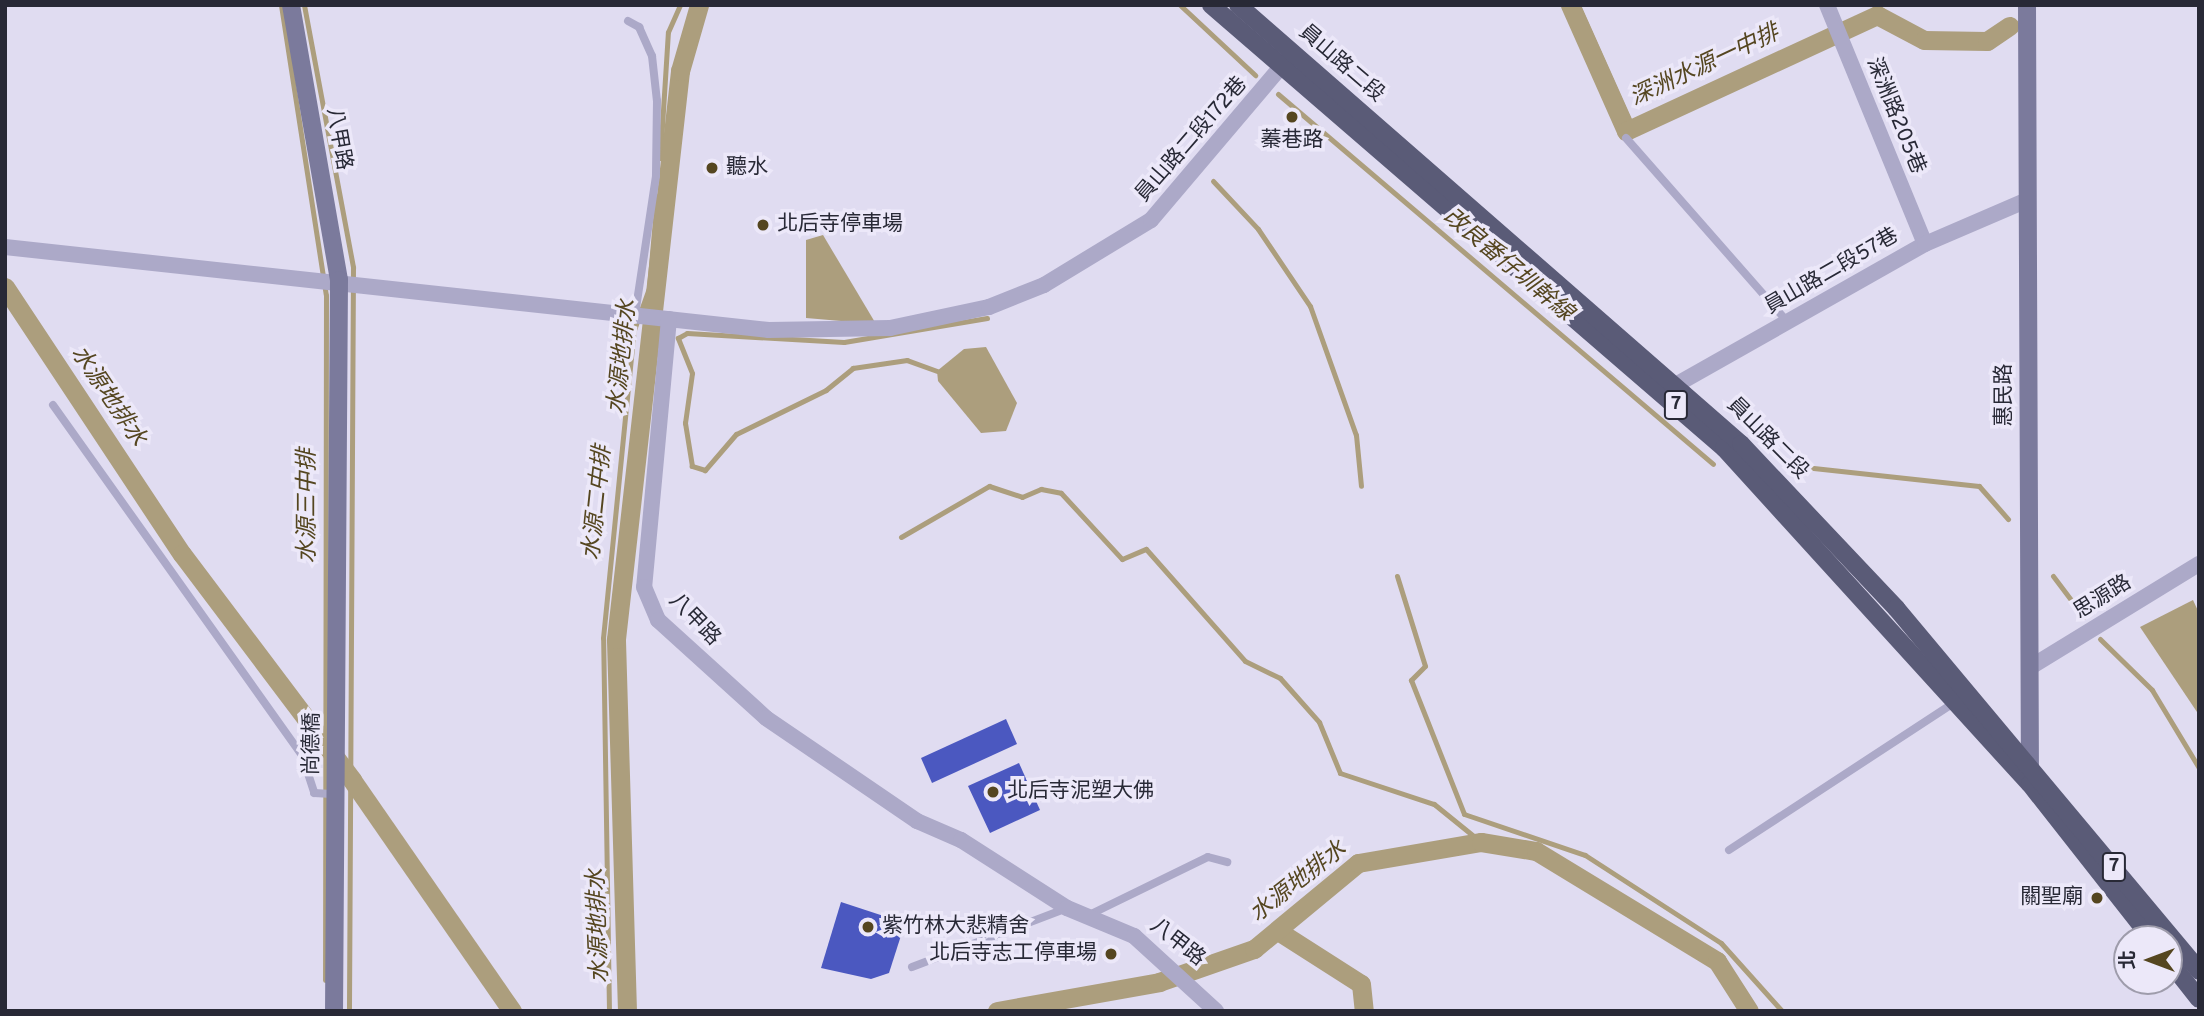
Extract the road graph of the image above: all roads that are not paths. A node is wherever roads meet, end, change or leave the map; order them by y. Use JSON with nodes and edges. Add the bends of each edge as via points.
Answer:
{"nodes":[{"id":1,"x":291,"y":5,"type":"edge"},
{"id":2,"x":1211,"y":5,"type":"edge"},
{"id":3,"x":1827,"y":5,"type":"edge"},
{"id":4,"x":2027,"y":5,"type":"edge"},
{"id":5,"x":1240,"y":10,"type":"edge"},
{"id":6,"x":628,"y":20,"type":"dead end"},
{"id":7,"x":1293,"y":53,"type":"junction"},
{"id":8,"x":1281,"y":69,"type":"junction"},
{"id":9,"x":1626,"y":138,"type":"dead end"},
{"id":10,"x":2027,"y":200,"type":"junction"},
{"id":11,"x":1925,"y":244,"type":"junction"},
{"id":12,"x":5,"y":247,"type":"edge"},
{"id":13,"x":340,"y":280,"type":"junction"},
{"id":14,"x":641,"y":316,"type":"junction"},
{"id":15,"x":667,"y":319,"type":"junction"},
{"id":16,"x":1787,"y":321,"type":"junction"},
{"id":17,"x":1671,"y":388,"type":"junction"},
{"id":18,"x":52,"y":405,"type":"dead end"},
{"id":19,"x":2199,"y":564,"type":"edge"},
{"id":20,"x":2029,"y":668,"type":"junction"},
{"id":21,"x":337,"y":695,"type":"joint"},
{"id":22,"x":1957,"y":701,"type":"junction"},
{"id":23,"x":2030,"y":763,"type":"junction"},
{"id":24,"x":2030,"y":784,"type":"junction"},
{"id":25,"x":335,"y":794,"type":"junction"},
{"id":26,"x":1729,"y":850,"type":"dead end"},
{"id":27,"x":1227,"y":862,"type":"dead end"},
{"id":28,"x":1067,"y":908,"type":"junction"},
{"id":29,"x":1086,"y":917,"type":"junction"},
{"id":30,"x":2141,"y":925,"type":"edge"},
{"id":31,"x":912,"y":967,"type":"dead end"},
{"id":32,"x":2199,"y":971,"type":"edge"},
{"id":33,"x":2183,"y":979,"type":"edge"},
{"id":34,"x":2199,"y":999,"type":"edge"},
{"id":35,"x":334,"y":1011,"type":"edge"},
{"id":36,"x":1216,"y":1011,"type":"edge"}],
"edges":[{"from":1,"to":13,"type":"street","name":"八甲路"},
{"from":2,"to":5,"type":"main road","name":"員山路二段","number":"7"},
{"from":3,"to":11,"type":"street","name":"深洲路205巷"},
{"from":4,"to":10,"type":"street","name":"惠民路"},
{"from":5,"to":7,"type":"main road","name":"員山路二段","number":"7"},
{"from":5,"to":8,"type":"main road","name":"員山路二段","number":"7"},
{"from":6,"to":14,"type":"lane","via":[[639,27],[652,56],[657,101],[656,176]]},
{"from":7,"to":8,"type":"street","name":"員山路二段172巷"},
{"from":7,"to":17,"type":"main road","name":"員山路二段","number":"7"},
{"from":8,"to":15,"type":"street","name":"員山路二段172巷","via":[[1151,220],[1033,289],[989,307],[890,328],[769,330]]},
{"from":8,"to":17,"type":"main road","name":"員山路二段","number":"7"},
{"from":9,"to":16,"type":"lane"},
{"from":10,"to":11,"type":"street","name":"員山路二段57巷"},
{"from":10,"to":20,"type":"street","name":"惠民路"},
{"from":11,"to":16,"type":"street","name":"員山路二段57巷"},
{"from":12,"to":13,"type":"street"},
{"from":13,"to":14,"type":"street"},
{"from":13,"to":21,"type":"street","name":"八甲路"},
{"from":14,"to":15,"type":"street"},
{"from":15,"to":28,"type":"street","name":"八甲路","via":[[644,587],[658,620],[766,718],[917,821],[961,840]]},
{"from":16,"to":17,"type":"street","name":"員山路二段57巷"},
{"from":17,"to":22,"type":"main road","name":"員山路二段","number":"7"},
{"from":17,"to":23,"type":"main road","name":"員山路二段","number":"7","via":[[1809,513]]},
{"from":18,"to":25,"type":"lane","via":[[302,755],[314,793]]},
{"from":19,"to":20,"type":"street","name":"思源路"},
{"from":20,"to":23,"type":"street","name":"惠民路"},
{"from":21,"to":25,"type":"street","name":"尚德橋"},
{"from":22,"to":24,"type":"main road","name":"員山路二段","number":"7"},
{"from":22,"to":26,"type":"lane"},
{"from":23,"to":24,"type":"street","name":"惠民路"},
{"from":23,"to":32,"type":"main road","name":"員山路二段","number":"7"},
{"from":24,"to":30,"type":"main road","name":"員山路二段","number":"7"},
{"from":25,"to":35,"type":"street"},
{"from":27,"to":29,"type":"lane","via":[[1208,857],[1186,865]]},
{"from":28,"to":29,"type":"street","name":"八甲路"},
{"from":28,"to":31,"type":"lane"},
{"from":29,"to":36,"type":"street","name":"八甲路","via":[[1135,936],[1193,984]]},
{"from":33,"to":34,"type":"main road"}]}
